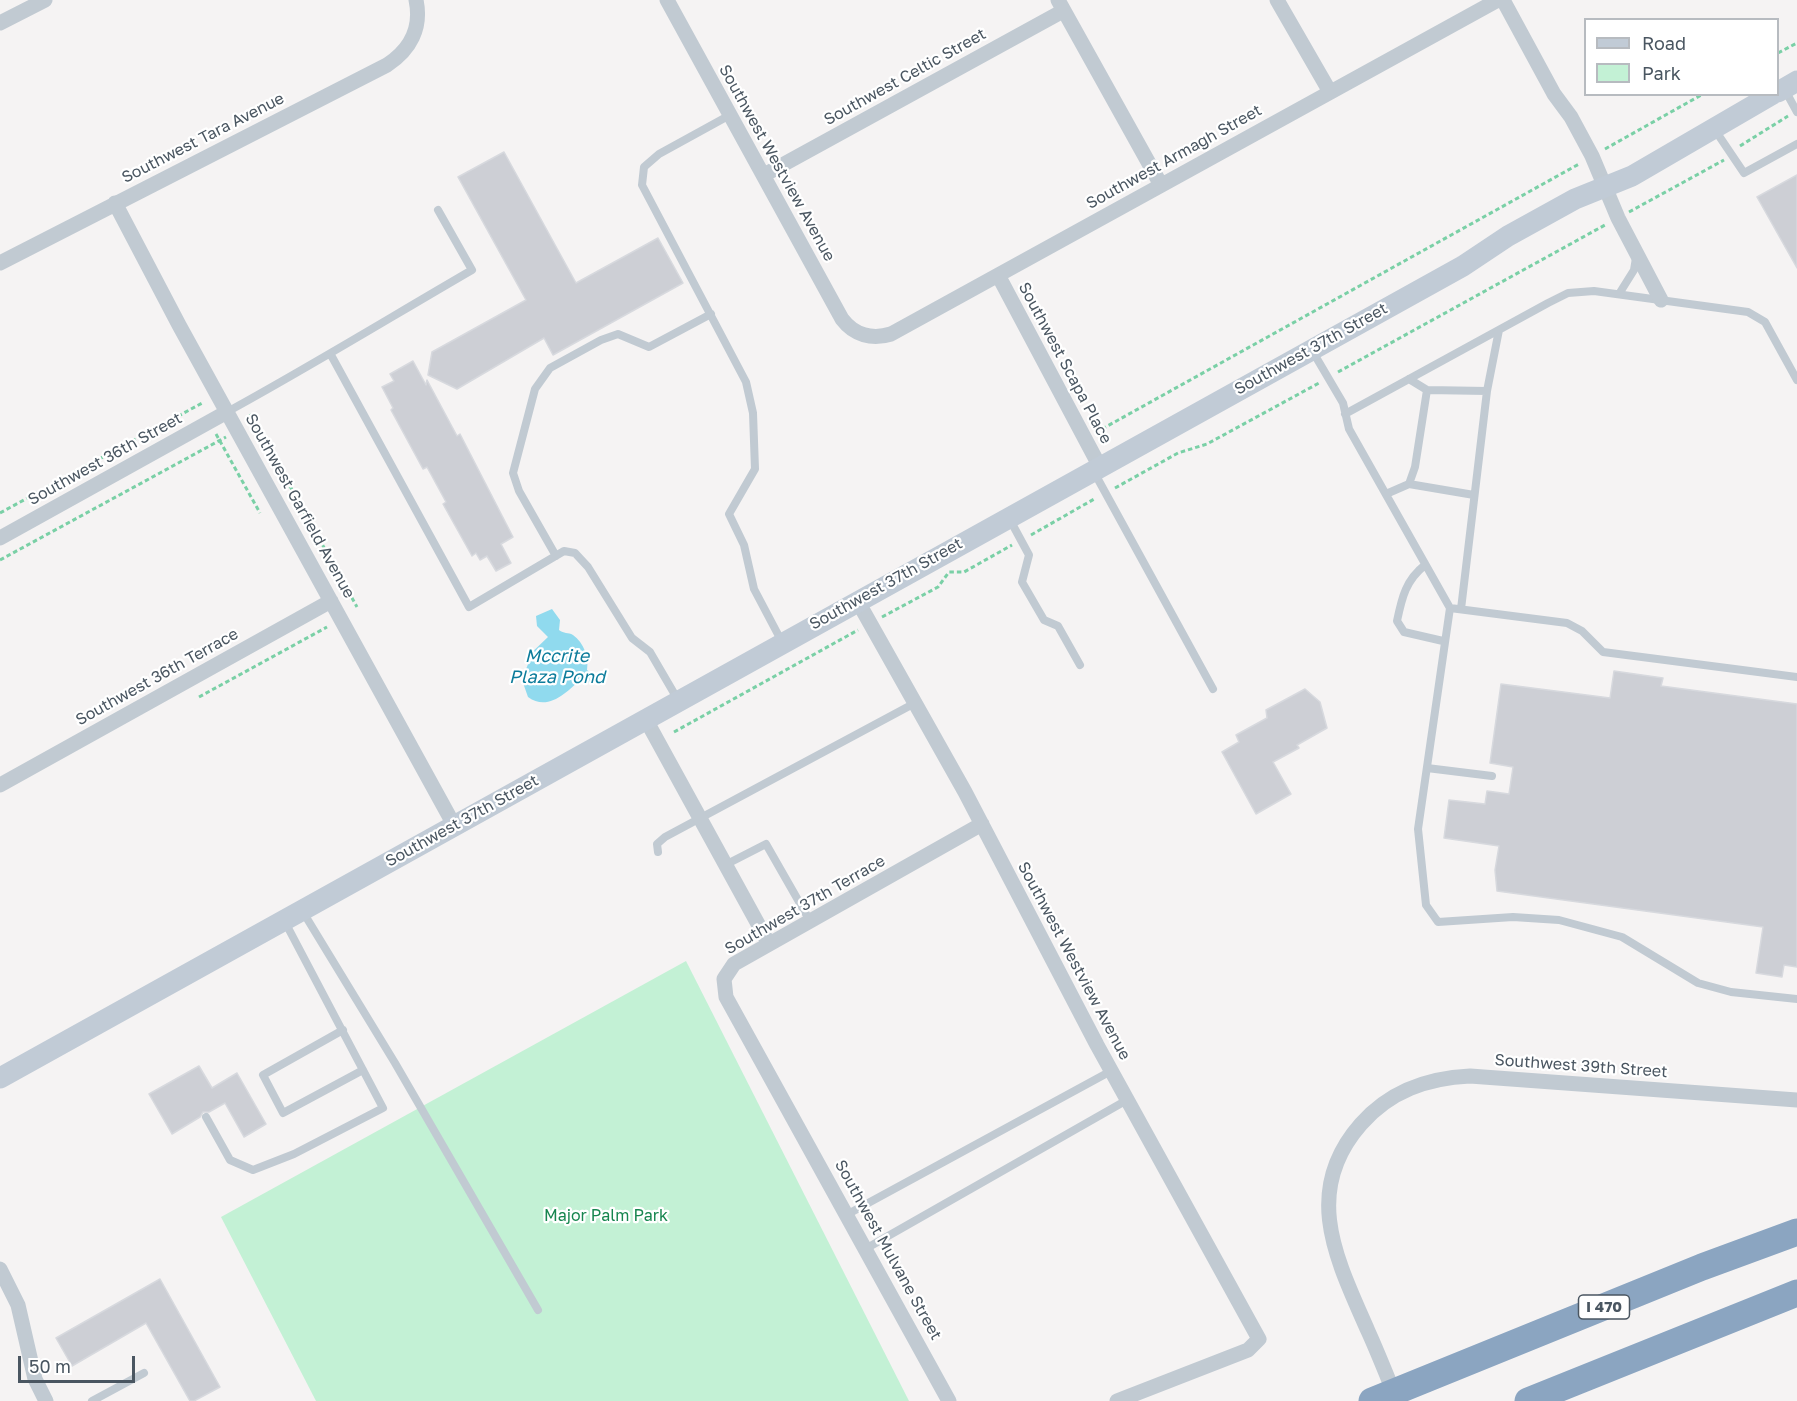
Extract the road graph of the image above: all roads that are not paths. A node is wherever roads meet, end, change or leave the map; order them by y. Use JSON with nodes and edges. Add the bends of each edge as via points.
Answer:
{"nodes":[{"id":1,"x":45,"y":0,"type":"edge"},
{"id":2,"x":416,"y":0,"type":"edge"},
{"id":3,"x":1277,"y":0,"type":"edge"},
{"id":4,"x":1498,"y":0,"type":"edge"},
{"id":5,"x":1503,"y":0,"type":"edge"},
{"id":6,"x":671,"y":1,"type":"edge"},
{"id":7,"x":1060,"y":6,"type":"edge"},
{"id":8,"x":0,"y":23,"type":"edge"},
{"id":9,"x":1783,"y":89,"type":"edge"},
{"id":10,"x":1330,"y":92,"type":"junction"},
{"id":11,"x":1771,"y":96,"type":"edge"},
{"id":12,"x":1797,"y":112,"type":"edge"},
{"id":13,"x":730,"y":115,"type":"junction"},
{"id":14,"x":1714,"y":129,"type":"junction"},
{"id":15,"x":1797,"y":144,"type":"edge"},
{"id":16,"x":764,"y":175,"type":"junction"},
{"id":17,"x":1161,"y":185,"type":"junction"},
{"id":18,"x":1605,"y":187,"type":"junction"},
{"id":19,"x":115,"y":203,"type":"junction"},
{"id":20,"x":438,"y":210,"type":"dead end"},
{"id":21,"x":1637,"y":252,"type":"junction"},
{"id":22,"x":0,"y":262,"type":"edge"},
{"id":23,"x":998,"y":275,"type":"junction"},
{"id":24,"x":1619,"y":294,"type":"junction"},
{"id":25,"x":1661,"y":300,"type":"junction"},
{"id":26,"x":711,"y":314,"type":"junction"},
{"id":27,"x":1499,"y":330,"type":"junction"},
{"id":28,"x":865,"y":336,"type":"joint"},
{"id":29,"x":1311,"y":348,"type":"junction"},
{"id":30,"x":331,"y":356,"type":"junction"},
{"id":31,"x":1409,"y":379,"type":"junction"},
{"id":32,"x":1797,"y":380,"type":"edge"},
{"id":33,"x":1427,"y":390,"type":"junction"},
{"id":34,"x":1487,"y":391,"type":"junction"},
{"id":35,"x":227,"y":412,"type":"junction"},
{"id":36,"x":1346,"y":414,"type":"junction"},
{"id":37,"x":1096,"y":469,"type":"junction"},
{"id":38,"x":1409,"y":484,"type":"junction"},
{"id":39,"x":1386,"y":494,"type":"junction"},
{"id":40,"x":1474,"y":495,"type":"junction"},
{"id":41,"x":1008,"y":517,"type":"junction"},
{"id":42,"x":0,"y":538,"type":"edge"},
{"id":43,"x":556,"y":556,"type":"junction"},
{"id":44,"x":1425,"y":565,"type":"junction"},
{"id":45,"x":857,"y":600,"type":"junction"},
{"id":46,"x":331,"y":601,"type":"junction"},
{"id":47,"x":1450,"y":608,"type":"junction"},
{"id":48,"x":1461,"y":609,"type":"junction"},
{"id":49,"x":1443,"y":641,"type":"junction"},
{"id":50,"x":782,"y":642,"type":"junction"},
{"id":51,"x":1080,"y":665,"type":"dead end"},
{"id":52,"x":1797,"y":677,"type":"edge"},
{"id":53,"x":1213,"y":689,"type":"dead end"},
{"id":54,"x":678,"y":700,"type":"junction"},
{"id":55,"x":915,"y":703,"type":"junction"},
{"id":56,"x":645,"y":718,"type":"junction"},
{"id":57,"x":1427,"y":768,"type":"junction"},
{"id":58,"x":1492,"y":776,"type":"dead end"},
{"id":59,"x":0,"y":785,"type":"edge"},
{"id":60,"x":700,"y":818,"type":"junction"},
{"id":61,"x":454,"y":825,"type":"junction"},
{"id":62,"x":982,"y":825,"type":"junction"},
{"id":63,"x":658,"y":852,"type":"dead end"},
{"id":64,"x":725,"y":865,"type":"junction"},
{"id":65,"x":293,"y":916,"type":"junction"},
{"id":66,"x":810,"y":921,"type":"junction"},
{"id":67,"x":769,"y":944,"type":"junction"},
{"id":68,"x":1797,"y":999,"type":"edge"},
{"id":69,"x":343,"y":1030,"type":"junction"},
{"id":70,"x":363,"y":1070,"type":"junction"},
{"id":71,"x":1111,"y":1071,"type":"junction"},
{"id":72,"x":2,"y":1073,"type":"edge"},
{"id":73,"x":1127,"y":1100,"type":"junction"},
{"id":74,"x":1797,"y":1100,"type":"edge"},
{"id":75,"x":206,"y":1117,"type":"dead end"},
{"id":76,"x":794,"y":1118,"type":"joint"},
{"id":77,"x":848,"y":1214,"type":"junction"},
{"id":78,"x":1797,"y":1232,"type":"edge"},
{"id":79,"x":867,"y":1248,"type":"junction"},
{"id":80,"x":0,"y":1269,"type":"edge"},
{"id":81,"x":1797,"y":1293,"type":"edge"},
{"id":82,"x":538,"y":1310,"type":"dead end"},
{"id":83,"x":144,"y":1373,"type":"dead end"},
{"id":84,"x":46,"y":1401,"type":"edge"},
{"id":85,"x":92,"y":1401,"type":"edge"},
{"id":86,"x":949,"y":1401,"type":"edge"},
{"id":87,"x":1117,"y":1401,"type":"edge"},
{"id":88,"x":1372,"y":1401,"type":"edge"},
{"id":89,"x":1397,"y":1401,"type":"edge"},
{"id":90,"x":1528,"y":1401,"type":"edge"}],
"edges":[{"from":1,"to":8,"type":"street"},
{"from":2,"to":19,"type":"street","name":"Southwest Tara Avenue","via":[[414,36],[399,57]]},
{"from":3,"to":10,"type":"street"},
{"from":4,"to":10,"type":"street","name":"Southwest Armagh Street"},
{"from":5,"to":18,"type":"street","via":[[1554,94],[1571,117]]},
{"from":6,"to":13,"type":"street","name":"Southwest Westview Avenue"},
{"from":7,"to":16,"type":"street","name":"Southwest Celtic Street"},
{"from":7,"to":17,"type":"street"},
{"from":9,"to":12,"type":"lane"},
{"from":10,"to":17,"type":"street","name":"Southwest Armagh Street"},
{"from":11,"to":14,"type":"main road","name":"Southwest 37th Street"},
{"from":13,"to":16,"type":"street","name":"Southwest Westview Avenue"},
{"from":13,"to":26,"type":"lane","via":[[658,154],[644,167],[642,185]]},
{"from":14,"to":15,"type":"lane","via":[[1743,173]]},
{"from":14,"to":18,"type":"main road","name":"Southwest 37th Street"},
{"from":16,"to":28,"type":"street","name":"Southwest Westview Avenue","via":[[842,319]]},
{"from":17,"to":23,"type":"street","name":"Southwest Armagh Street"},
{"from":18,"to":21,"type":"street"},
{"from":18,"to":29,"type":"main road","name":"Southwest 37th Street","via":[[1575,199],[1463,266]]},
{"from":19,"to":22,"type":"street","name":"Southwest Tara Avenue"},
{"from":19,"to":35,"type":"street","name":"Southwest Garfield Avenue"},
{"from":20,"to":30,"type":"lane","via":[[472,270]]},
{"from":21,"to":24,"type":"lane","via":[[1634,270]]},
{"from":21,"to":25,"type":"street"},
{"from":23,"to":28,"type":"street","name":"Southwest Armagh Street","via":[[891,334]]},
{"from":23,"to":37,"type":"street","name":"Southwest Scapa Place"},
{"from":24,"to":25,"type":"lane"},
{"from":24,"to":27,"type":"lane","via":[[1568,293]]},
{"from":25,"to":32,"type":"lane","via":[[1757,316],[1769,328]]},
{"from":26,"to":43,"type":"lane","via":[[649,347],[618,334],[601,340],[550,368],[535,389],[513,473]]},
{"from":26,"to":50,"type":"lane","via":[[746,382],[753,413],[755,469],[729,514],[744,545],[754,589]]},
{"from":27,"to":31,"type":"lane"},
{"from":27,"to":34,"type":"lane"},
{"from":29,"to":36,"type":"lane"},
{"from":29,"to":37,"type":"main road","name":"Southwest 37th Street"},
{"from":30,"to":35,"type":"lane"},
{"from":30,"to":43,"type":"lane","via":[[469,607]]},
{"from":31,"to":33,"type":"lane"},
{"from":31,"to":36,"type":"lane"},
{"from":33,"to":34,"type":"lane"},
{"from":33,"to":38,"type":"lane"},
{"from":34,"to":40,"type":"lane"},
{"from":35,"to":42,"type":"street","name":"Southwest 36th Street"},
{"from":35,"to":46,"type":"street","name":"Southwest Garfield Avenue"},
{"from":36,"to":39,"type":"lane","via":[[1349,429]]},
{"from":37,"to":41,"type":"main road","name":"Southwest 37th Street"},
{"from":37,"to":53,"type":"lane"},
{"from":38,"to":39,"type":"lane"},
{"from":38,"to":40,"type":"lane"},
{"from":39,"to":44,"type":"lane"},
{"from":40,"to":48,"type":"lane"},
{"from":41,"to":45,"type":"main road","name":"Southwest 37th Street"},
{"from":41,"to":51,"type":"lane","via":[[1029,555],[1022,582],[1044,620],[1058,626]]},
{"from":43,"to":54,"type":"lane","via":[[564,551],[575,553],[588,567],[632,638],[650,652]]},
{"from":44,"to":47,"type":"lane"},
{"from":44,"to":49,"type":"lane","via":[[1411,576],[1397,621],[1404,632]]},
{"from":45,"to":50,"type":"main road","name":"Southwest 37th Street"},
{"from":45,"to":55,"type":"street","name":"Southwest Westview Avenue"},
{"from":46,"to":59,"type":"street","name":"Southwest 36th Terrace"},
{"from":46,"to":61,"type":"street","name":"Southwest Garfield Avenue"},
{"from":47,"to":48,"type":"lane"},
{"from":47,"to":49,"type":"lane"},
{"from":48,"to":52,"type":"lane","via":[[1567,623],[1582,631],[1603,652]]},
{"from":49,"to":57,"type":"lane"},
{"from":50,"to":54,"type":"main road","name":"Southwest 37th Street"},
{"from":54,"to":56,"type":"main road","name":"Southwest 37th Street"},
{"from":55,"to":60,"type":"lane"},
{"from":55,"to":62,"type":"street","name":"Southwest Westview Avenue"},
{"from":56,"to":60,"type":"street"},
{"from":56,"to":61,"type":"main road","name":"Southwest 37th Street"},
{"from":57,"to":58,"type":"lane"},
{"from":57,"to":68,"type":"lane","via":[[1418,829],[1426,905],[1438,922],[1513,917],[1559,920],[1622,937],[1698,983],[1731,992]]},
{"from":60,"to":63,"type":"lane","via":[[665,837],[657,844]]},
{"from":60,"to":64,"type":"street"},
{"from":61,"to":65,"type":"main road","name":"Southwest 37th Street"},
{"from":62,"to":66,"type":"street","name":"Southwest 37th Terrace"},
{"from":62,"to":71,"type":"street","name":"Southwest Westview Avenue"},
{"from":64,"to":66,"type":"lane","via":[[766,844]]},
{"from":64,"to":67,"type":"street"},
{"from":65,"to":69,"type":"lane"},
{"from":65,"to":72,"type":"main road","name":"Southwest 37th Street"},
{"from":65,"to":82,"type":"lane","via":[[395,1063]]},
{"from":66,"to":67,"type":"street","name":"Southwest 37th Terrace"},
{"from":67,"to":76,"type":"street","name":"Southwest 37th Terrace","via":[[734,964],[724,979],[724,988]]},
{"from":69,"to":70,"type":"lane"},
{"from":69,"to":70,"type":"lane","via":[[264,1075],[284,1113]]},
{"from":70,"to":75,"type":"lane","via":[[383,1108],[294,1154],[253,1170],[230,1160]]},
{"from":71,"to":73,"type":"street","name":"Southwest Westview Avenue"},
{"from":71,"to":77,"type":"lane"},
{"from":73,"to":79,"type":"lane"},
{"from":73,"to":87,"type":"street","name":"Southwest Westview Avenue","via":[[1259,1339],[1248,1350]]},
{"from":74,"to":89,"type":"street","name":"Southwest 39th Street","via":[[1470,1076],[1422,1082],[1390,1098],[1371,1113],[1342,1151],[1330,1191],[1328,1218],[1340,1268]]},
{"from":76,"to":77,"type":"street","name":"Southwest Mulvane Street"},
{"from":77,"to":79,"type":"street","name":"Southwest Mulvane Street"},
{"from":78,"to":88,"type":"highway","number":"I 470"},
{"from":79,"to":86,"type":"street","name":"Southwest Mulvane Street"},
{"from":80,"to":84,"type":"street","via":[[18,1305],[34,1379]]},
{"from":81,"to":90,"type":"highway"},
{"from":83,"to":85,"type":"lane"}]}
